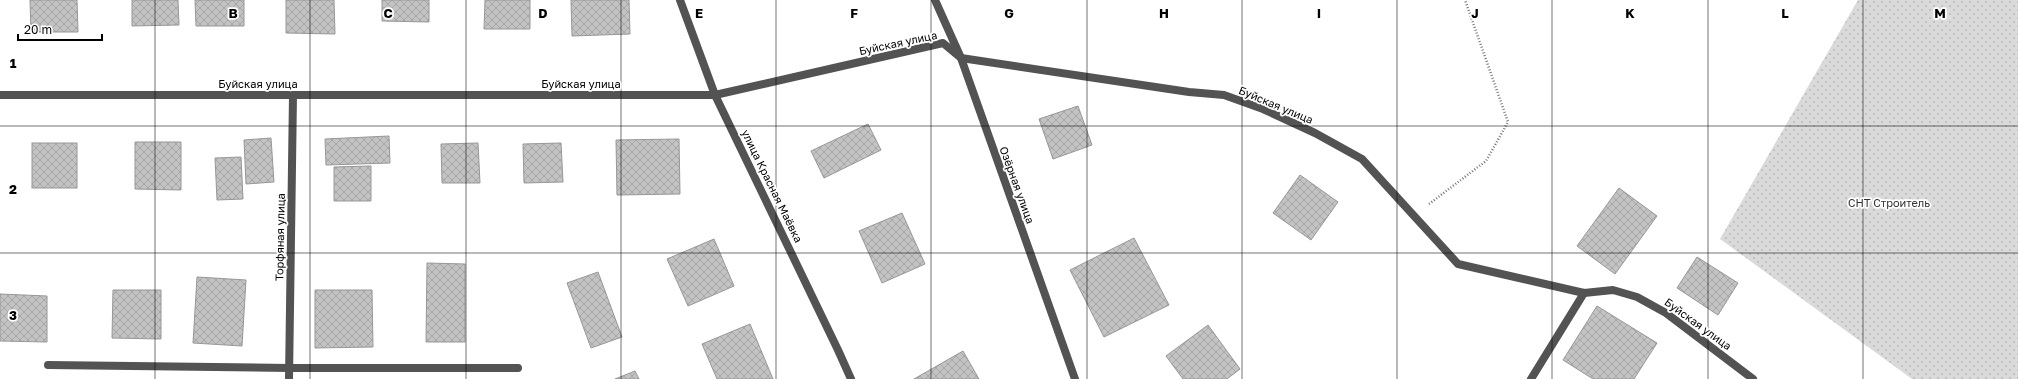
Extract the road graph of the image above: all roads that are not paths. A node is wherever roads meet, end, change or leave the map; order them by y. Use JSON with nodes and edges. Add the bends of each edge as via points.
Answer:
{"nodes":[{"id":1,"x":680,"y":0,"type":"edge"},
{"id":2,"x":935,"y":0,"type":"edge"},
{"id":3,"x":961,"y":58,"type":"junction"},
{"id":4,"x":0,"y":95,"type":"edge"},
{"id":5,"x":293,"y":95,"type":"junction"},
{"id":6,"x":715,"y":95,"type":"junction"},
{"id":7,"x":1584,"y":293,"type":"junction"},
{"id":8,"x":48,"y":365,"type":"dead end"},
{"id":9,"x":290,"y":368,"type":"junction"},
{"id":10,"x":518,"y":368,"type":"dead end"},
{"id":11,"x":289,"y":379,"type":"edge"},
{"id":12,"x":851,"y":379,"type":"edge"},
{"id":13,"x":1075,"y":379,"type":"edge"},
{"id":14,"x":1531,"y":379,"type":"edge"},
{"id":15,"x":1754,"y":379,"type":"edge"}],
"edges":[{"from":1,"to":6,"type":"street","name":"улица Красная Маёвка"},
{"from":2,"to":3,"type":"street","name":"Озёрная улица"},
{"from":3,"to":6,"type":"street","name":"Буйская улица","via":[[943,43]]},
{"from":3,"to":7,"type":"street","name":"Буйская улица","via":[[1188,92],[1224,95],[1263,109],[1362,158],[1458,264]]},
{"from":3,"to":13,"type":"street","name":"Озёрная улица"},
{"from":4,"to":5,"type":"street","name":"Буйская улица"},
{"from":5,"to":6,"type":"street","name":"Буйская улица"},
{"from":5,"to":9,"type":"street","name":"Торфяная улица"},
{"from":6,"to":12,"type":"street","name":"улица Красная Маёвка"},
{"from":7,"to":14,"type":"street"},
{"from":7,"to":15,"type":"street","name":"Буйская улица","via":[[1613,290],[1638,297],[1666,313]]},
{"from":8,"to":9,"type":"street"},
{"from":9,"to":10,"type":"street"},
{"from":9,"to":11,"type":"street","name":"Торфяная улица"}]}
